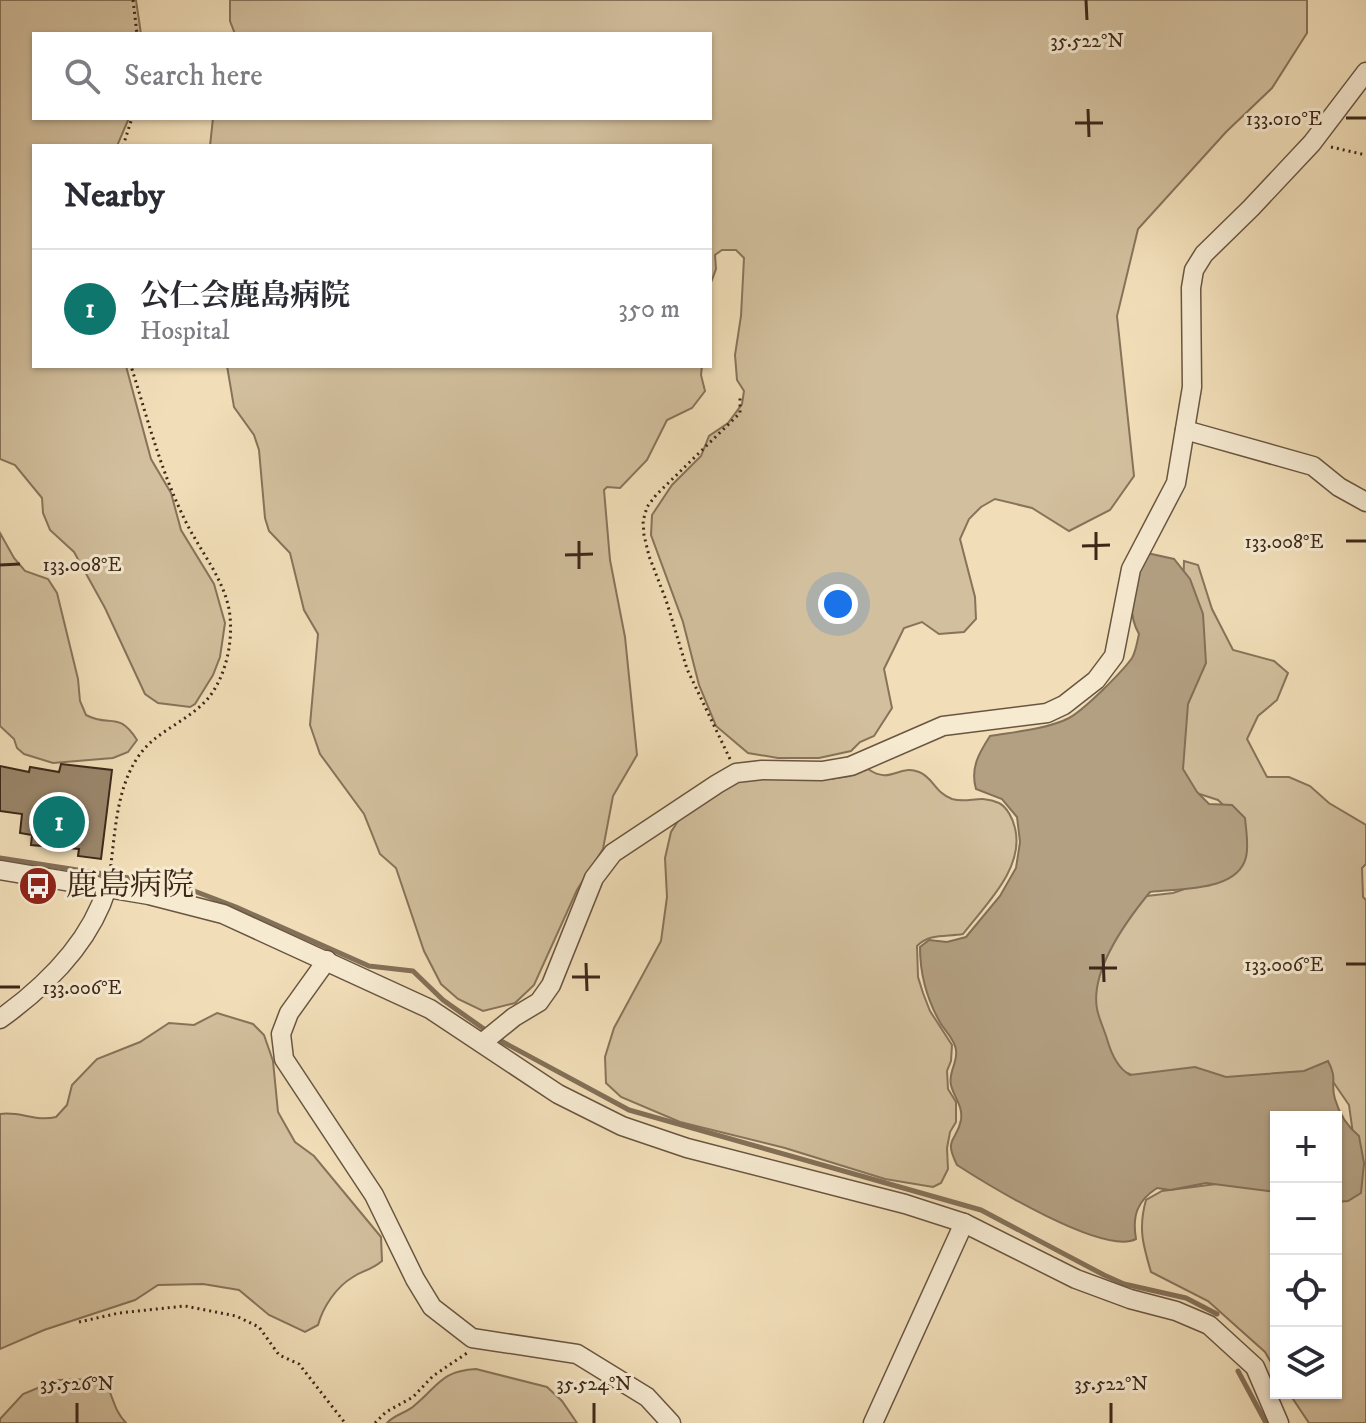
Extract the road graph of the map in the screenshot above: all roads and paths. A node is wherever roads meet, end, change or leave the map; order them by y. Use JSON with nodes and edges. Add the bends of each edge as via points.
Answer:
{"nodes":[{"id":1,"x":133,"y":0,"type":"edge"},
{"id":2,"x":137,"y":32,"type":"edge"},
{"id":3,"x":1366,"y":72,"type":"edge"},
{"id":4,"x":131,"y":120,"type":"edge"},
{"id":5,"x":1312,"y":143,"type":"junction"},
{"id":6,"x":124,"y":144,"type":"edge"},
{"id":7,"x":1366,"y":155,"type":"edge"},
{"id":8,"x":132,"y":368,"type":"edge"},
{"id":9,"x":740,"y":397,"type":"dead end"},
{"id":10,"x":1185,"y":430,"type":"junction"},
{"id":11,"x":1366,"y":502,"type":"edge"},
{"id":12,"x":736,"y":773,"type":"junction"},
{"id":13,"x":0,"y":870,"type":"edge"},
{"id":14,"x":108,"y":879,"type":"junction"},
{"id":15,"x":327,"y":960,"type":"junction"},
{"id":16,"x":0,"y":1019,"type":"edge"},
{"id":17,"x":490,"y":1037,"type":"junction"},
{"id":18,"x":964,"y":1223,"type":"junction"},
{"id":19,"x":79,"y":1322,"type":"dead end"},
{"id":20,"x":482,"y":1340,"type":"junction"},
{"id":21,"x":345,"y":1423,"type":"edge"},
{"id":22,"x":375,"y":1423,"type":"edge"},
{"id":23,"x":671,"y":1423,"type":"edge"},
{"id":24,"x":873,"y":1423,"type":"edge"},
{"id":25,"x":1279,"y":1423,"type":"edge"}],
"edges":[{"from":1,"to":2,"type":"path"},
{"from":3,"to":5,"type":"street"},
{"from":4,"to":6,"type":"path"},
{"from":5,"to":7,"type":"path"},
{"from":5,"to":10,"type":"street","via":[[1194,270],[1192,387]]},
{"from":8,"to":14,"type":"path","via":[[183,517],[222,588],[230,632],[222,675],[208,698],[152,741],[133,765],[120,799]]},
{"from":9,"to":12,"type":"path","via":[[740,413],[656,495],[643,521],[649,556],[687,669]]},
{"from":10,"to":11,"type":"street","via":[[1313,466]]},
{"from":10,"to":12,"type":"street","via":[[1176,483],[1131,569],[1114,656],[1083,692],[1047,713],[943,726],[851,766]]},
{"from":12,"to":17,"type":"street","via":[[613,853],[594,878],[551,985],[539,1002]]},
{"from":13,"to":14,"type":"street"},
{"from":14,"to":15,"type":"street","via":[[223,914]]},
{"from":14,"to":16,"type":"street","via":[[103,900],[77,948]]},
{"from":15,"to":17,"type":"street"},
{"from":15,"to":20,"type":"street","via":[[289,1013],[281,1034],[284,1059],[374,1195],[432,1307]]},
{"from":17,"to":18,"type":"street","via":[[558,1094],[622,1126]]},
{"from":18,"to":24,"type":"street"},
{"from":18,"to":25,"type":"street","via":[[1076,1279],[1209,1325],[1255,1367]]},
{"from":19,"to":21,"type":"path","via":[[173,1307],[236,1316],[259,1327],[279,1355],[299,1364]]},
{"from":20,"to":22,"type":"path"},
{"from":20,"to":23,"type":"street","via":[[577,1354],[647,1397]]}]}
